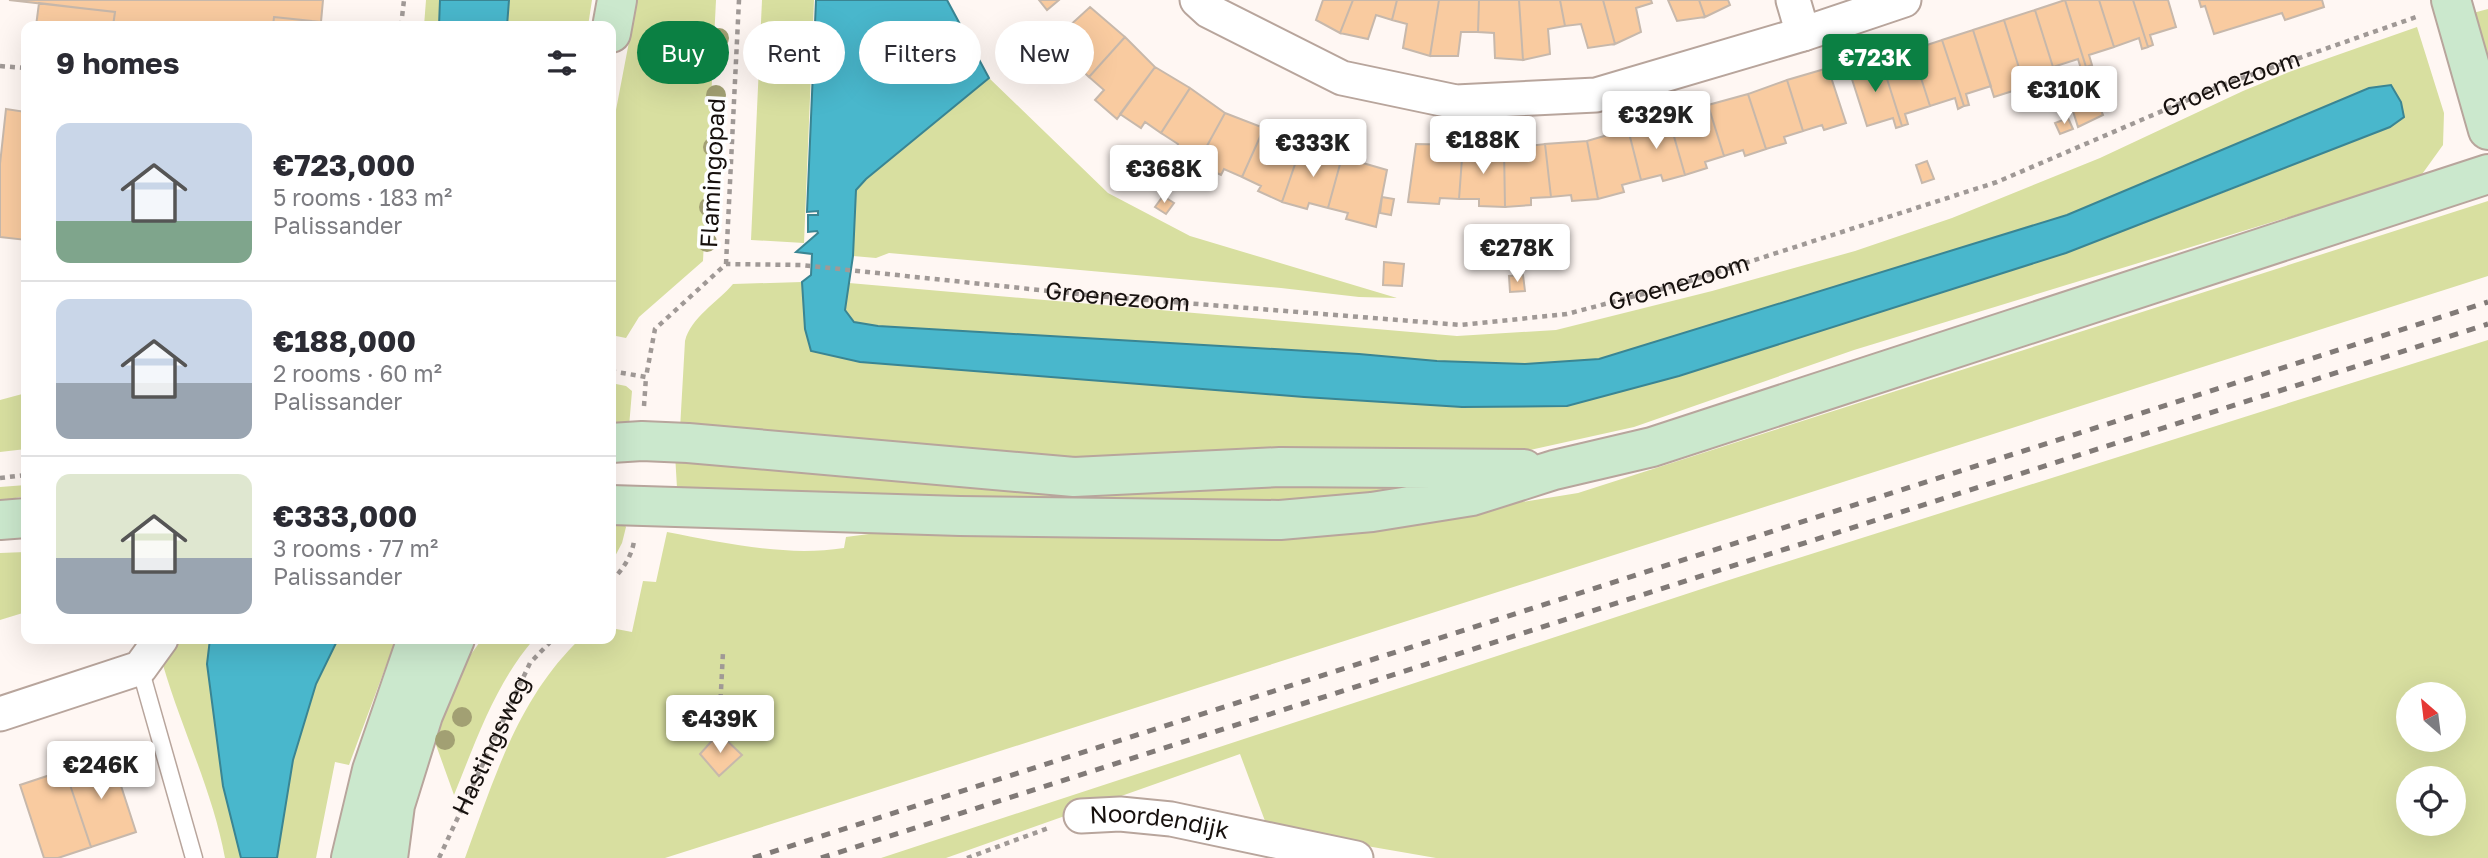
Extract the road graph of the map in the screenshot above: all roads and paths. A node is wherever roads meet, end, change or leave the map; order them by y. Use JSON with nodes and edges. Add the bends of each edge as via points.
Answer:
{"nodes":[{"id":1,"x":404,"y":0,"type":"edge"},
{"id":2,"x":617,"y":0,"type":"edge"},
{"id":3,"x":739,"y":0,"type":"edge"},
{"id":4,"x":1198,"y":0,"type":"edge"},
{"id":5,"x":1793,"y":0,"type":"edge"},
{"id":6,"x":1904,"y":0,"type":"edge"},
{"id":7,"x":2451,"y":3,"type":"edge"},
{"id":8,"x":402,"y":21,"type":"edge"},
{"id":9,"x":613,"y":21,"type":"edge"},
{"id":10,"x":1803,"y":34,"type":"junction"},
{"id":11,"x":0,"y":66,"type":"edge"},
{"id":12,"x":21,"y":68,"type":"edge"},
{"id":13,"x":2488,"y":130,"type":"edge"},
{"id":14,"x":2488,"y":174,"type":"edge"},
{"id":15,"x":726,"y":264,"type":"junction"},
{"id":16,"x":616,"y":372,"type":"edge"},
{"id":17,"x":616,"y":443,"type":"edge"},
{"id":18,"x":1554,"y":470,"type":"junction"},
{"id":19,"x":21,"y":476,"type":"edge"},
{"id":20,"x":0,"y":478,"type":"edge"},
{"id":21,"x":616,"y":505,"type":"edge"},
{"id":22,"x":21,"y":518,"type":"edge"},
{"id":23,"x":0,"y":520,"type":"edge"},
{"id":24,"x":157,"y":644,"type":"edge"},
{"id":25,"x":415,"y":644,"type":"edge"},
{"id":26,"x":453,"y":644,"type":"edge"},
{"id":27,"x":548,"y":644,"type":"edge"},
{"id":28,"x":723,"y":652,"type":"dead end"},
{"id":29,"x":140,"y":668,"type":"junction"},
{"id":30,"x":0,"y":714,"type":"edge"},
{"id":31,"x":719,"y":729,"type":"dead end"},
{"id":32,"x":1081,"y":816,"type":"joint"},
{"id":33,"x":194,"y":858,"type":"edge"},
{"id":34,"x":351,"y":858,"type":"edge"},
{"id":35,"x":388,"y":858,"type":"edge"},
{"id":36,"x":439,"y":858,"type":"edge"},
{"id":37,"x":967,"y":858,"type":"edge"},
{"id":38,"x":1356,"y":858,"type":"edge"}],
"edges":[{"from":1,"to":8,"type":"path"},
{"from":2,"to":9,"type":"street"},
{"from":3,"to":15,"type":"path","name":"Flamingopad"},
{"from":4,"to":10,"type":"street","via":[[1209,11],[1342,78],[1456,102],[1596,95]]},
{"from":5,"to":10,"type":"street"},
{"from":6,"to":10,"type":"street"},
{"from":7,"to":13,"type":"street"},
{"from":7,"to":15,"type":"path","name":"Groenezoom","via":[[2225,84],[1997,182],[1677,285],[1567,314],[1461,325],[1097,296],[801,265]]},
{"from":11,"to":12,"type":"path"},
{"from":14,"to":18,"type":"street","via":[[1652,447]]},
{"from":15,"to":16,"type":"path","via":[[654,329],[646,377]]},
{"from":17,"to":18,"type":"street","via":[[688,443],[1074,477],[1280,467]]},
{"from":18,"to":21,"type":"street","via":[[1472,496],[1280,520]]},
{"from":19,"to":20,"type":"path"},
{"from":22,"to":23,"type":"street"},
{"from":24,"to":29,"type":"street"},
{"from":25,"to":34,"type":"street","via":[[372,770]]},
{"from":26,"to":35,"type":"street","via":[[419,727],[395,805]]},
{"from":27,"to":36,"type":"path","name":"Hastingsweg","via":[[530,663]]},
{"from":28,"to":31,"type":"path"},
{"from":29,"to":30,"type":"street"},
{"from":29,"to":33,"type":"lane"},
{"from":32,"to":37,"type":"path","name":"Noordendijk"},
{"from":32,"to":38,"type":"street","name":"Noordendijk","via":[[1120,814]]}]}
